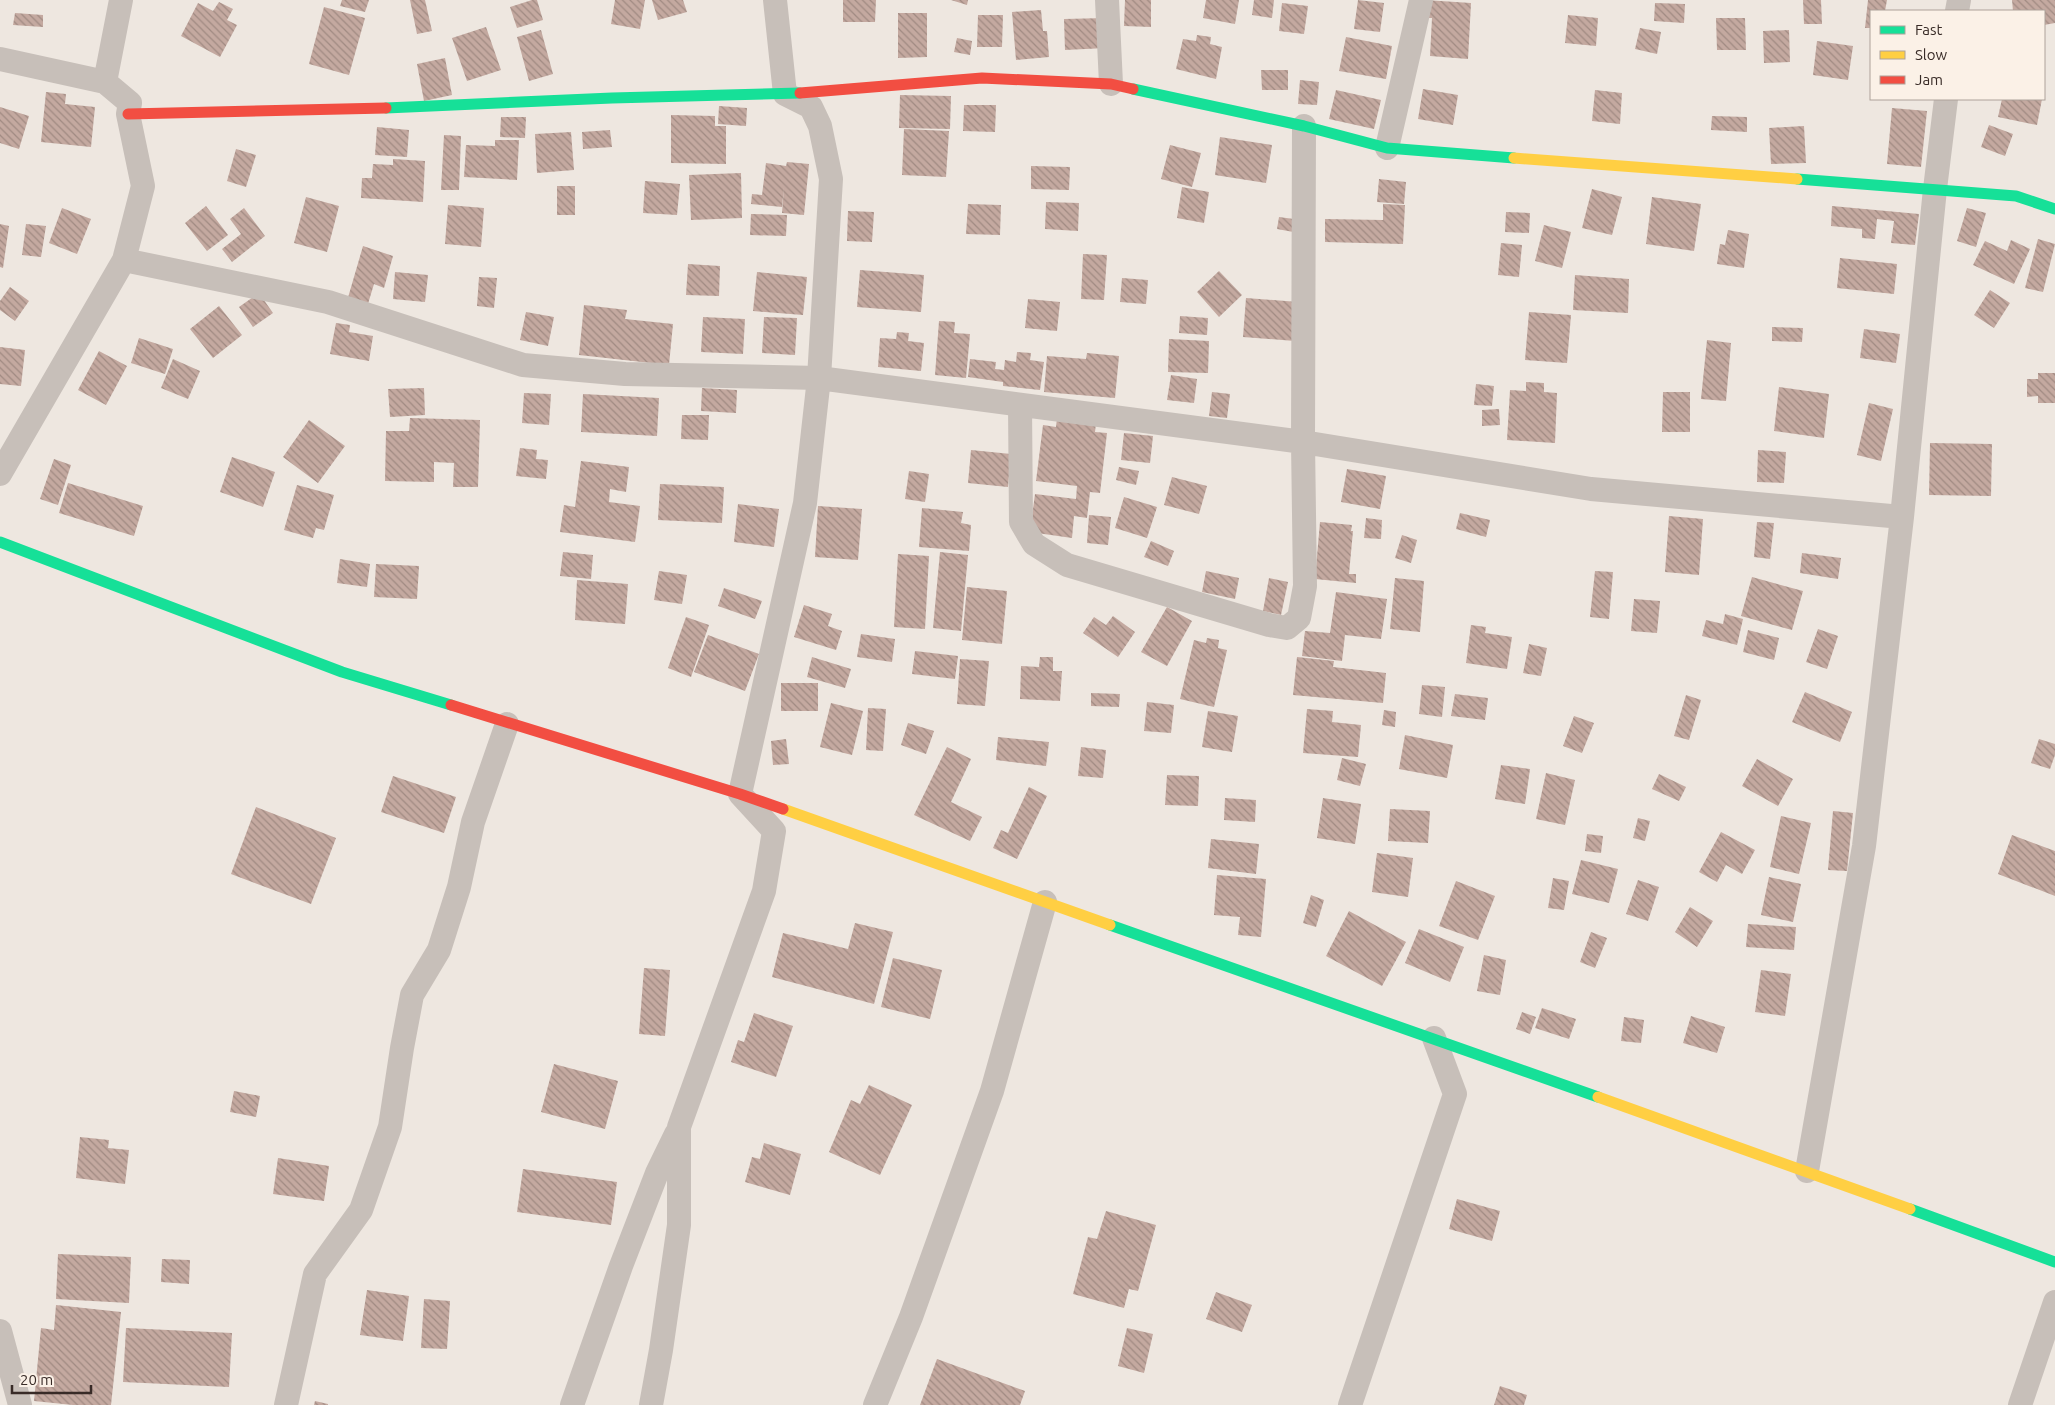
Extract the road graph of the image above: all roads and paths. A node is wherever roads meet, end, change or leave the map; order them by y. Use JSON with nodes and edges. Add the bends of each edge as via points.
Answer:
{"nodes":[{"id":1,"x":121,"y":0,"type":"edge"},
{"id":2,"x":775,"y":0,"type":"edge"},
{"id":3,"x":1107,"y":0,"type":"edge"},
{"id":4,"x":1421,"y":0,"type":"edge"},
{"id":5,"x":0,"y":59,"type":"edge"},
{"id":6,"x":105,"y":82,"type":"junction"},
{"id":7,"x":1111,"y":84,"type":"junction"},
{"id":8,"x":785,"y":94,"type":"junction"},
{"id":9,"x":1946,"y":100,"type":"edge"},
{"id":10,"x":128,"y":114,"type":"junction"},
{"id":11,"x":1304,"y":126,"type":"junction"},
{"id":12,"x":1387,"y":148,"type":"junction"},
{"id":13,"x":1935,"y":189,"type":"junction"},
{"id":14,"x":2055,"y":209,"type":"edge"},
{"id":15,"x":124,"y":260,"type":"junction"},
{"id":16,"x":819,"y":378,"type":"junction"},
{"id":17,"x":1020,"y":405,"type":"junction"},
{"id":18,"x":1303,"y":442,"type":"junction"},
{"id":19,"x":0,"y":474,"type":"edge"},
{"id":20,"x":1902,"y":518,"type":"junction"},
{"id":21,"x":0,"y":542,"type":"edge"},
{"id":22,"x":507,"y":724,"type":"junction"},
{"id":23,"x":740,"y":794,"type":"junction"},
{"id":24,"x":1045,"y":902,"type":"junction"},
{"id":25,"x":1434,"y":1038,"type":"junction"},
{"id":26,"x":679,"y":1128,"type":"junction"},
{"id":27,"x":1807,"y":1170,"type":"junction"},
{"id":28,"x":2055,"y":1262,"type":"edge"},
{"id":29,"x":2055,"y":1302,"type":"edge"},
{"id":30,"x":0,"y":1330,"type":"edge"},
{"id":31,"x":20,"y":1405,"type":"edge"},
{"id":32,"x":286,"y":1405,"type":"edge"},
{"id":33,"x":572,"y":1405,"type":"edge"},
{"id":34,"x":651,"y":1405,"type":"edge"},
{"id":35,"x":875,"y":1405,"type":"edge"},
{"id":36,"x":1350,"y":1405,"type":"edge"},
{"id":37,"x":2020,"y":1405,"type":"edge"}],
"edges":[{"from":1,"to":6,"type":"street"},
{"from":2,"to":8,"type":"street"},
{"from":3,"to":7,"type":"street"},
{"from":4,"to":12,"type":"street"},
{"from":5,"to":6,"type":"street"},
{"from":6,"to":10,"type":"street","via":[[130,103]]},
{"from":7,"to":8,"type":"street","via":[[982,78]]},
{"from":7,"to":11,"type":"street"},
{"from":8,"to":10,"type":"street","via":[[612,98],[442,107]]},
{"from":8,"to":16,"type":"street","via":[[810,107],[820,126],[831,179]]},
{"from":9,"to":13,"type":"street"},
{"from":10,"to":15,"type":"street","via":[[143,186]]},
{"from":11,"to":12,"type":"street"},
{"from":11,"to":18,"type":"street"},
{"from":12,"to":13,"type":"street"},
{"from":13,"to":14,"type":"street","via":[[2016,196]]},
{"from":13,"to":20,"type":"street"},
{"from":15,"to":16,"type":"street","via":[[328,302],[523,365],[625,374]]},
{"from":15,"to":19,"type":"street"},
{"from":16,"to":17,"type":"street"},
{"from":16,"to":23,"type":"street","via":[[805,504]]},
{"from":17,"to":18,"type":"street"},
{"from":17,"to":18,"type":"street","via":[[1022,522],[1034,544],[1067,565],[1287,628],[1299,618],[1306,586]]},
{"from":18,"to":20,"type":"street","via":[[1591,489]]},
{"from":20,"to":27,"type":"street","via":[[1864,846]]},
{"from":21,"to":22,"type":"street","via":[[342,672]]},
{"from":22,"to":23,"type":"street"},
{"from":22,"to":32,"type":"street","via":[[473,822],[459,887],[440,950],[412,995],[390,1127],[361,1210],[315,1274]]},
{"from":23,"to":24,"type":"street"},
{"from":23,"to":26,"type":"street","via":[[774,831],[764,891]]},
{"from":24,"to":25,"type":"street"},
{"from":24,"to":35,"type":"street","via":[[992,1091],[911,1317]]},
{"from":25,"to":27,"type":"street"},
{"from":25,"to":36,"type":"street","via":[[1455,1094]]},
{"from":26,"to":33,"type":"street","via":[[657,1173],[621,1266]]},
{"from":26,"to":34,"type":"street","via":[[679,1225]]},
{"from":27,"to":28,"type":"street"},
{"from":29,"to":37,"type":"street"},
{"from":30,"to":31,"type":"street"}]}
